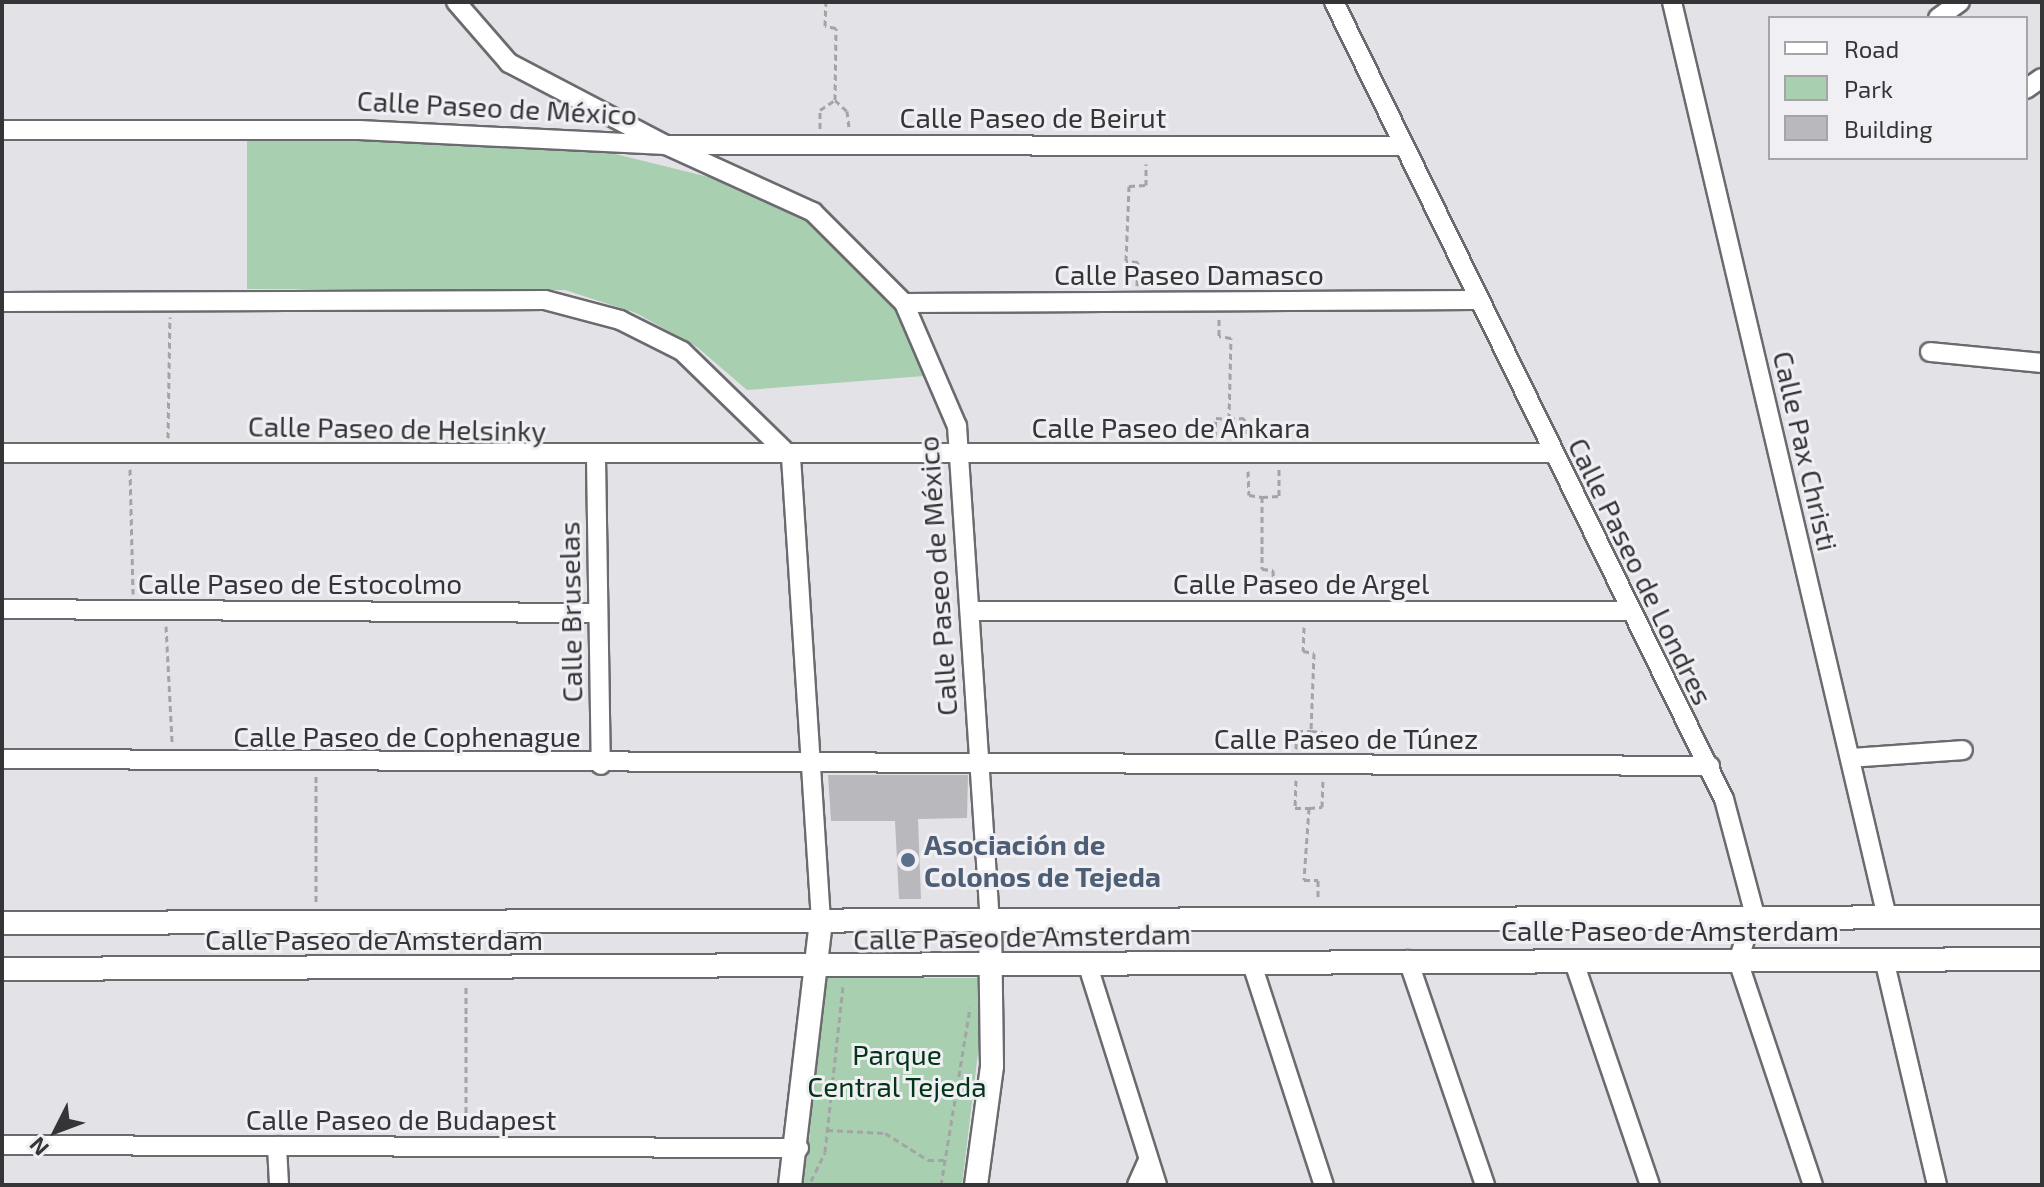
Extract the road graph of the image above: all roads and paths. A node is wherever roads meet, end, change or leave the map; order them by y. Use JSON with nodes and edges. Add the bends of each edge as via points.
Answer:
{"nodes":[{"id":1,"x":456,"y":2,"type":"edge"},
{"id":2,"x":826,"y":2,"type":"edge"},
{"id":3,"x":1334,"y":2,"type":"edge"},
{"id":4,"x":1672,"y":2,"type":"edge"},
{"id":5,"x":1960,"y":2,"type":"edge"},
{"id":6,"x":1941,"y":16,"type":"edge"},
{"id":7,"x":835,"y":100,"type":"junction"},
{"id":8,"x":2,"y":130,"type":"edge"},
{"id":9,"x":666,"y":145,"type":"junction"},
{"id":10,"x":819,"y":145,"type":"junction"},
{"id":11,"x":851,"y":145,"type":"junction"},
{"id":12,"x":1146,"y":146,"type":"junction"},
{"id":13,"x":1401,"y":146,"type":"junction"},
{"id":14,"x":1474,"y":300,"type":"junction"},
{"id":15,"x":1220,"y":301,"type":"junction"},
{"id":16,"x":2,"y":302,"type":"edge"},
{"id":17,"x":1137,"y":302,"type":"junction"},
{"id":18,"x":904,"y":303,"type":"junction"},
{"id":19,"x":170,"y":304,"type":"junction"},
{"id":20,"x":1930,"y":352,"type":"dead end"},
{"id":21,"x":2042,"y":363,"type":"edge"},
{"id":22,"x":1229,"y":419,"type":"junction"},
{"id":23,"x":2,"y":453,"type":"edge"},
{"id":24,"x":1247,"y":453,"type":"junction"},
{"id":25,"x":1551,"y":453,"type":"junction"},
{"id":26,"x":129,"y":454,"type":"junction"},
{"id":27,"x":168,"y":454,"type":"junction"},
{"id":28,"x":1214,"y":454,"type":"junction"},
{"id":29,"x":1278,"y":455,"type":"junction"},
{"id":30,"x":963,"y":456,"type":"junction"},
{"id":31,"x":791,"y":457,"type":"junction"},
{"id":32,"x":596,"y":458,"type":"junction"},
{"id":33,"x":1262,"y":497,"type":"junction"},
{"id":34,"x":2,"y":609,"type":"edge"},
{"id":35,"x":134,"y":609,"type":"junction"},
{"id":36,"x":166,"y":610,"type":"junction"},
{"id":37,"x":972,"y":611,"type":"junction"},
{"id":38,"x":1274,"y":611,"type":"junction"},
{"id":39,"x":1304,"y":611,"type":"junction"},
{"id":40,"x":1630,"y":611,"type":"junction"},
{"id":41,"x":597,"y":613,"type":"junction"},
{"id":42,"x":1311,"y":731,"type":"junction"},
{"id":43,"x":1963,"y":750,"type":"dead end"},
{"id":44,"x":1850,"y":758,"type":"junction"},
{"id":45,"x":2,"y":759,"type":"edge"},
{"id":46,"x":173,"y":762,"type":"junction"},
{"id":47,"x":316,"y":763,"type":"junction"},
{"id":48,"x":811,"y":764,"type":"junction"},
{"id":49,"x":601,"y":765,"type":"junction"},
{"id":50,"x":1296,"y":766,"type":"junction"},
{"id":51,"x":1323,"y":766,"type":"junction"},
{"id":52,"x":1710,"y":766,"type":"junction"},
{"id":53,"x":982,"y":767,"type":"junction"},
{"id":54,"x":1309,"y":808,"type":"junction"},
{"id":55,"x":1754,"y":912,"type":"junction"},
{"id":56,"x":1886,"y":913,"type":"junction"},
{"id":57,"x":1318,"y":915,"type":"junction"},
{"id":58,"x":2042,"y":917,"type":"edge"},
{"id":59,"x":990,"y":918,"type":"junction"},
{"id":60,"x":821,"y":921,"type":"junction"},
{"id":61,"x":2,"y":923,"type":"edge"},
{"id":62,"x":316,"y":924,"type":"junction"},
{"id":63,"x":1884,"y":959,"type":"junction"},
{"id":64,"x":2042,"y":959,"type":"edge"},
{"id":65,"x":1408,"y":960,"type":"junction"},
{"id":66,"x":1738,"y":961,"type":"junction"},
{"id":67,"x":1574,"y":962,"type":"junction"},
{"id":68,"x":1252,"y":964,"type":"junction"},
{"id":69,"x":1088,"y":966,"type":"junction"},
{"id":70,"x":819,"y":968,"type":"junction"},
{"id":71,"x":2,"y":969,"type":"edge"},
{"id":72,"x":466,"y":969,"type":"junction"},
{"id":73,"x":993,"y":969,"type":"junction"},
{"id":74,"x":847,"y":982,"type":"dead end"},
{"id":75,"x":971,"y":1002,"type":"dead end"},
{"id":76,"x":827,"y":1130,"type":"junction"},
{"id":77,"x":2,"y":1145,"type":"edge"},
{"id":78,"x":277,"y":1146,"type":"junction"},
{"id":79,"x":466,"y":1147,"type":"junction"},
{"id":80,"x":799,"y":1148,"type":"junction"},
{"id":81,"x":947,"y":1160,"type":"junction"},
{"id":82,"x":1148,"y":1160,"type":"junction"},
{"id":83,"x":279,"y":1185,"type":"edge"},
{"id":84,"x":790,"y":1185,"type":"edge"},
{"id":85,"x":810,"y":1185,"type":"edge"},
{"id":86,"x":941,"y":1185,"type":"edge"},
{"id":87,"x":976,"y":1185,"type":"edge"},
{"id":88,"x":1137,"y":1185,"type":"edge"},
{"id":89,"x":1157,"y":1185,"type":"edge"},
{"id":90,"x":1324,"y":1185,"type":"edge"},
{"id":91,"x":1485,"y":1185,"type":"edge"},
{"id":92,"x":1650,"y":1185,"type":"edge"},
{"id":93,"x":1813,"y":1185,"type":"edge"},
{"id":94,"x":1937,"y":1185,"type":"edge"}],
"edges":[{"from":1,"to":9,"type":"street","via":[[509,63]]},
{"from":2,"to":7,"type":"path","via":[[825,26],[836,28]]},
{"from":3,"to":13,"type":"street","name":"Calle Paseo de Londres"},
{"from":4,"to":44,"type":"street","name":"Calle Pax Christi"},
{"from":5,"to":6,"type":"street"},
{"from":7,"to":10,"type":"path","via":[[820,110]]},
{"from":7,"to":11,"type":"path","via":[[847,111]]},
{"from":8,"to":9,"type":"street","name":"Calle Paseo de México","via":[[359,130]]},
{"from":9,"to":10,"type":"street","name":"Calle Paseo de Beirut"},
{"from":9,"to":18,"type":"street","name":"Calle Paseo de México","via":[[813,212]]},
{"from":10,"to":11,"type":"street","name":"Calle Paseo de Beirut"},
{"from":11,"to":12,"type":"street","name":"Calle Paseo de Beirut"},
{"from":12,"to":13,"type":"street","name":"Calle Paseo de Beirut"},
{"from":12,"to":17,"type":"path","via":[[1146,185],[1129,186],[1126,261],[1138,262]]},
{"from":13,"to":14,"type":"street","name":"Calle Paseo de Londres"},
{"from":14,"to":15,"type":"street","name":"Calle Paseo Damasco"},
{"from":14,"to":25,"type":"street","name":"Calle Paseo de Londres"},
{"from":15,"to":17,"type":"street","name":"Calle Paseo Damasco"},
{"from":15,"to":22,"type":"path","via":[[1219,336],[1231,338]]},
{"from":16,"to":19,"type":"street"},
{"from":17,"to":18,"type":"street","name":"Calle Paseo Damasco"},
{"from":18,"to":30,"type":"street","name":"Calle Paseo de México","via":[[938,368]]},
{"from":19,"to":27,"type":"path"},
{"from":19,"to":31,"type":"street","via":[[545,300],[620,320],[682,351]]},
{"from":20,"to":21,"type":"street"},
{"from":22,"to":24,"type":"path","via":[[1244,418]]},
{"from":22,"to":28,"type":"path","via":[[1216,418]]},
{"from":23,"to":26,"type":"street","name":"Calle Paseo de Helsinky"},
{"from":24,"to":28,"type":"street","name":"Calle Paseo de Ankara"},
{"from":24,"to":29,"type":"street","name":"Calle Paseo de Ankara"},
{"from":24,"to":33,"type":"path","via":[[1249,495]]},
{"from":25,"to":29,"type":"street","name":"Calle Paseo de Ankara"},
{"from":25,"to":40,"type":"street","name":"Calle Paseo de Londres"},
{"from":26,"to":27,"type":"street","name":"Calle Paseo de Helsinky"},
{"from":26,"to":35,"type":"path"},
{"from":27,"to":32,"type":"street","name":"Calle Paseo de Helsinky"},
{"from":28,"to":30,"type":"street","name":"Calle Paseo de Ankara"},
{"from":29,"to":33,"type":"path","via":[[1279,496]]},
{"from":30,"to":31,"type":"street","name":"Calle Paseo de Ankara"},
{"from":30,"to":37,"type":"street","name":"Calle Paseo de México"},
{"from":31,"to":32,"type":"street","name":"Calle Paseo de Helsinky"},
{"from":31,"to":48,"type":"street"},
{"from":32,"to":41,"type":"street","name":"Calle Bruselas"},
{"from":33,"to":38,"type":"path","via":[[1262,569],[1273,570]]},
{"from":34,"to":35,"type":"street","name":"Calle Paseo de Estocolmo"},
{"from":35,"to":36,"type":"street","name":"Calle Paseo de Estocolmo"},
{"from":36,"to":41,"type":"street","name":"Calle Paseo de Estocolmo"},
{"from":36,"to":46,"type":"path"},
{"from":37,"to":38,"type":"street","name":"Calle Paseo de Argel"},
{"from":37,"to":53,"type":"street","name":"Calle Paseo de México"},
{"from":38,"to":39,"type":"street","name":"Calle Paseo de Argel"},
{"from":39,"to":40,"type":"street","name":"Calle Paseo de Argel"},
{"from":39,"to":42,"type":"path","via":[[1303,651],[1314,653]]},
{"from":40,"to":52,"type":"street","name":"Calle Paseo de Londres"},
{"from":41,"to":49,"type":"street","name":"Calle Bruselas"},
{"from":42,"to":50,"type":"path","via":[[1297,731]]},
{"from":42,"to":51,"type":"path","via":[[1323,732]]},
{"from":43,"to":44,"type":"street"},
{"from":44,"to":56,"type":"street","name":"Calle Pax Christi"},
{"from":45,"to":46,"type":"street","name":"Calle Paseo de Cophenague"},
{"from":46,"to":47,"type":"street","name":"Calle Paseo de Cophenague"},
{"from":47,"to":49,"type":"street","name":"Calle Paseo de Cophenague"},
{"from":47,"to":62,"type":"path"},
{"from":48,"to":49,"type":"street","name":"Calle Paseo de Cophenague"},
{"from":48,"to":53,"type":"street","name":"Calle Paseo de Cophenague"},
{"from":48,"to":60,"type":"street"},
{"from":50,"to":51,"type":"street","name":"Calle Paseo de Túnez"},
{"from":50,"to":53,"type":"street","name":"Calle Paseo de Túnez"},
{"from":50,"to":54,"type":"path","via":[[1295,808]]},
{"from":51,"to":52,"type":"street","name":"Calle Paseo de Túnez"},
{"from":51,"to":54,"type":"path","via":[[1322,807]]},
{"from":52,"to":55,"type":"street","name":"Calle Paseo de Londres"},
{"from":53,"to":59,"type":"street","name":"Calle Paseo de México"},
{"from":54,"to":57,"type":"path","via":[[1304,880],[1318,880]]},
{"from":55,"to":56,"type":"main road","name":"Calle Paseo de Amsterdam"},
{"from":55,"to":57,"type":"main road","name":"Calle Paseo de Amsterdam"},
{"from":55,"to":66,"type":"street"},
{"from":56,"to":58,"type":"main road","name":"Calle Paseo de Amsterdam"},
{"from":57,"to":59,"type":"main road","name":"Calle Paseo de Amsterdam"},
{"from":59,"to":60,"type":"main road","name":"Calle Paseo de Amsterdam"},
{"from":59,"to":73,"type":"main road","name":"Calle Paseo de México"},
{"from":60,"to":62,"type":"main road","name":"Calle Paseo de Amsterdam"},
{"from":60,"to":70,"type":"main road"},
{"from":61,"to":62,"type":"main road","name":"Calle Paseo de Amsterdam"},
{"from":63,"to":64,"type":"main road","name":"Calle Paseo de Amsterdam"},
{"from":63,"to":66,"type":"main road","name":"Calle Paseo de Amsterdam"},
{"from":63,"to":94,"type":"street","via":[[1916,1072],[1917,1122]]},
{"from":65,"to":67,"type":"main road","name":"Calle Paseo de Amsterdam"},
{"from":65,"to":68,"type":"main road","name":"Calle Paseo de Amsterdam"},
{"from":65,"to":91,"type":"street"},
{"from":66,"to":67,"type":"main road","name":"Calle Paseo de Amsterdam"},
{"from":66,"to":93,"type":"street"},
{"from":67,"to":92,"type":"street"},
{"from":68,"to":69,"type":"main road","name":"Calle Paseo de Amsterdam"},
{"from":68,"to":90,"type":"street"},
{"from":69,"to":73,"type":"main road","name":"Calle Paseo de Amsterdam"},
{"from":69,"to":82,"type":"street"},
{"from":70,"to":72,"type":"main road","name":"Calle Paseo de Amsterdam"},
{"from":70,"to":73,"type":"main road","name":"Calle Paseo de Amsterdam"},
{"from":70,"to":80,"type":"main road"},
{"from":71,"to":72,"type":"main road","name":"Calle Paseo de Amsterdam"},
{"from":72,"to":79,"type":"path"},
{"from":73,"to":87,"type":"main road","name":"Calle Paseo de México","via":[[992,1066]]},
{"from":74,"to":76,"type":"path"},
{"from":75,"to":81,"type":"path"},
{"from":76,"to":81,"type":"path","via":[[885,1133],[928,1160]]},
{"from":76,"to":85,"type":"path"},
{"from":77,"to":78,"type":"street","name":"Calle Paseo de Budapest"},
{"from":78,"to":79,"type":"street","name":"Calle Paseo de Budapest"},
{"from":78,"to":83,"type":"street"},
{"from":79,"to":80,"type":"street","name":"Calle Paseo de Budapest"},
{"from":80,"to":84,"type":"main road"},
{"from":81,"to":86,"type":"path"},
{"from":82,"to":88,"type":"street"},
{"from":82,"to":89,"type":"street"}]}
